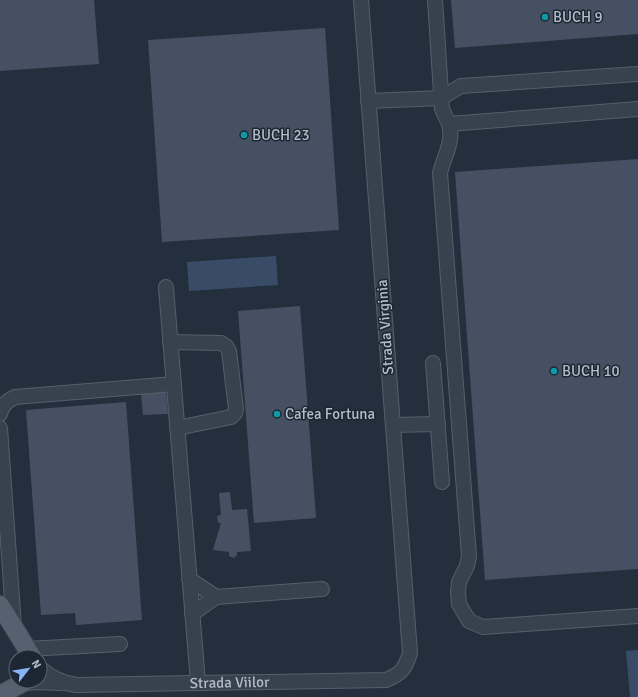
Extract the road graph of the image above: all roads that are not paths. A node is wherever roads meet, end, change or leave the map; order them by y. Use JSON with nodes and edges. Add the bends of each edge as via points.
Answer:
{"nodes":[{"id":1,"x":361,"y":0,"type":"edge"},
{"id":2,"x":435,"y":0,"type":"edge"},
{"id":3,"x":638,"y":74,"type":"edge"},
{"id":4,"x":441,"y":98,"type":"junction"},
{"id":5,"x":368,"y":101,"type":"junction"},
{"id":6,"x":638,"y":109,"type":"edge"},
{"id":7,"x":449,"y":124,"type":"junction"},
{"id":8,"x":166,"y":287,"type":"dead end"},
{"id":9,"x":170,"y":342,"type":"junction"},
{"id":10,"x":433,"y":363,"type":"dead end"},
{"id":11,"x":174,"y":384,"type":"junction"},
{"id":12,"x":0,"y":414,"type":"edge"},
{"id":13,"x":438,"y":424,"type":"junction"},
{"id":14,"x":393,"y":425,"type":"junction"},
{"id":15,"x":0,"y":428,"type":"edge"},
{"id":16,"x":177,"y":428,"type":"junction"},
{"id":17,"x":0,"y":444,"type":"edge"},
{"id":18,"x":442,"y":482,"type":"dead end"},
{"id":19,"x":0,"y":557,"type":"edge"},
{"id":20,"x":10,"y":568,"type":"junction"},
{"id":21,"x":189,"y":579,"type":"junction"},
{"id":22,"x":322,"y":589,"type":"dead end"},
{"id":23,"x":216,"y":597,"type":"junction"},
{"id":24,"x":0,"y":605,"type":"edge"},
{"id":25,"x":192,"y":614,"type":"junction"},
{"id":26,"x":638,"y":616,"type":"edge"},
{"id":27,"x":14,"y":628,"type":"junction"},
{"id":28,"x":120,"y":644,"type":"dead end"},
{"id":29,"x":28,"y":649,"type":"edge"},
{"id":30,"x":410,"y":653,"type":"joint"},
{"id":31,"x":48,"y":655,"type":"edge"},
{"id":32,"x":48,"y":674,"type":"edge"},
{"id":33,"x":48,"y":683,"type":"edge"},
{"id":34,"x":198,"y":683,"type":"junction"},
{"id":35,"x":66,"y":684,"type":"junction"},
{"id":36,"x":12,"y":689,"type":"edge"},
{"id":37,"x":2,"y":694,"type":"edge"}],
"edges":[{"from":1,"to":5,"type":"street","name":"Strada Virginia"},
{"from":2,"to":4,"type":"street"},
{"from":3,"to":4,"type":"street","via":[[461,86]]},
{"from":4,"to":5,"type":"street"},
{"from":4,"to":7,"type":"street","via":[[442,110]]},
{"from":5,"to":14,"type":"street","name":"Strada Virginia"},
{"from":6,"to":7,"type":"street"},
{"from":7,"to":26,"type":"street","via":[[449,146],[440,173],[469,556],[459,582],[459,604],[469,621],[483,627]]},
{"from":8,"to":9,"type":"street"},
{"from":9,"to":11,"type":"street"},
{"from":9,"to":16,"type":"street","via":[[221,343],[226,346],[229,351],[236,409],[231,417]]},
{"from":10,"to":13,"type":"street"},
{"from":11,"to":12,"type":"street","via":[[16,397],[7,401]]},
{"from":11,"to":16,"type":"street"},
{"from":13,"to":14,"type":"street"},
{"from":13,"to":18,"type":"street"},
{"from":14,"to":30,"type":"street","name":"Strada Virginia"},
{"from":15,"to":17,"type":"street"},
{"from":16,"to":21,"type":"street"},
{"from":17,"to":20,"type":"street"},
{"from":19,"to":20,"type":"street"},
{"from":20,"to":27,"type":"street"},
{"from":21,"to":23,"type":"street"},
{"from":21,"to":25,"type":"street"},
{"from":22,"to":23,"type":"street"},
{"from":23,"to":25,"type":"street"},
{"from":24,"to":27,"type":"main road","name":"Strada Viilor"},
{"from":25,"to":34,"type":"street"},
{"from":27,"to":29,"type":"main road","name":"Strada Viilor"},
{"from":28,"to":31,"type":"street"},
{"from":30,"to":34,"type":"street","name":"Strada Viilor","via":[[402,671],[386,680]]},
{"from":32,"to":35,"type":"street","name":"Strada Viilor"},
{"from":33,"to":35,"type":"street"},
{"from":34,"to":35,"type":"street","name":"Strada Viilor"},
{"from":36,"to":37,"type":"main road"}]}
